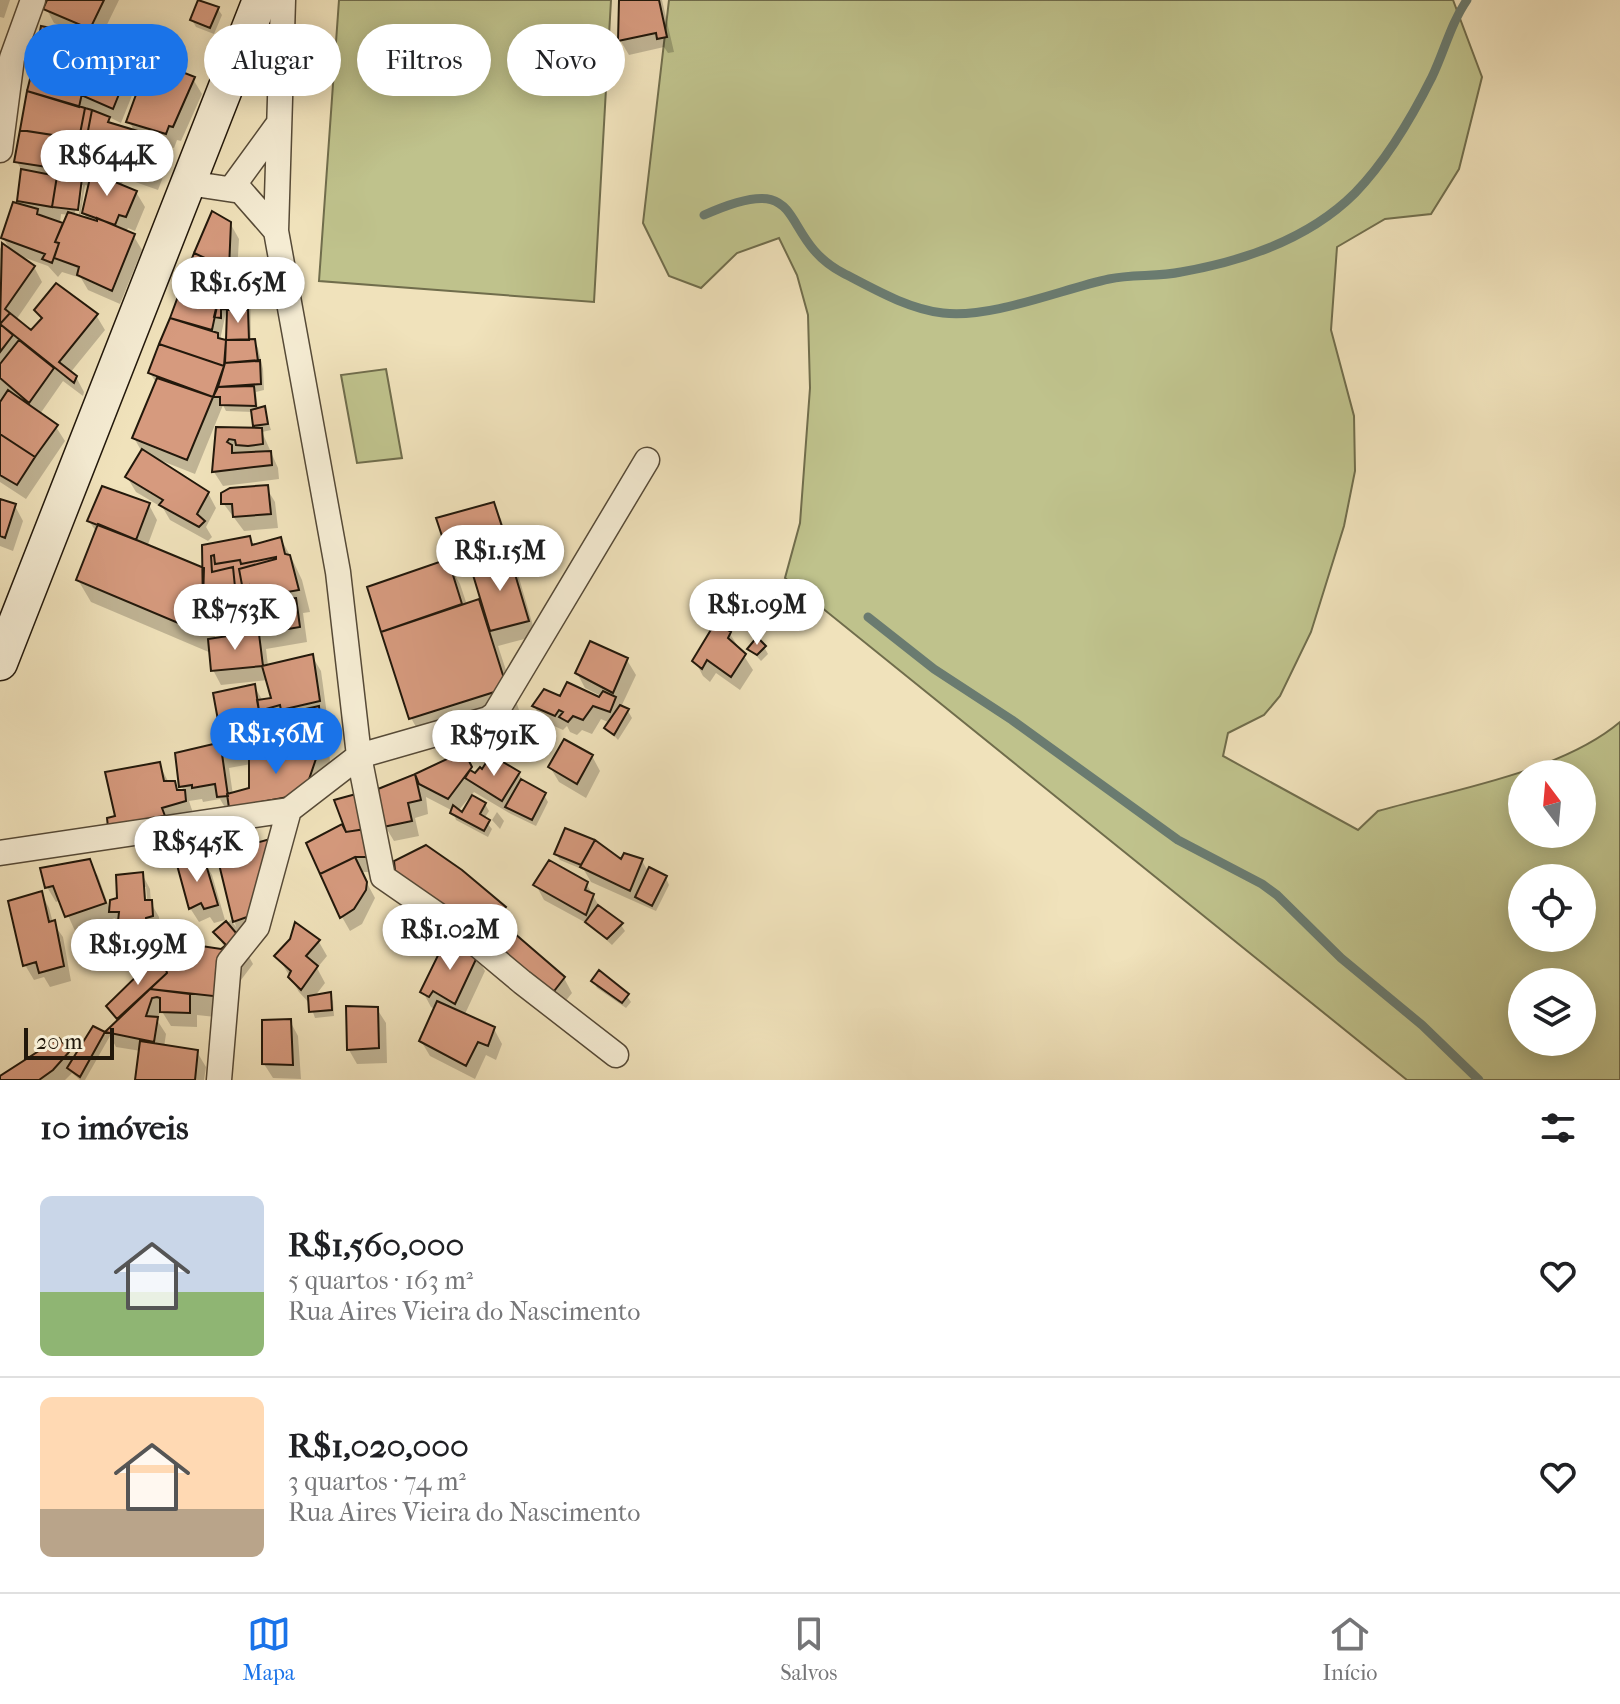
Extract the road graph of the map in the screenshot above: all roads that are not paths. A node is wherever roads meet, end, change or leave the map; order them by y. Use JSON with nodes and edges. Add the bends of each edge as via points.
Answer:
{"nodes":[{"id":1,"x":33,"y":0,"type":"edge"},
{"id":2,"x":260,"y":0,"type":"edge"},
{"id":3,"x":283,"y":0,"type":"edge"},
{"id":4,"x":251,"y":24,"type":"edge"},
{"id":5,"x":282,"y":24,"type":"edge"},
{"id":6,"x":222,"y":96,"type":"edge"},
{"id":7,"x":280,"y":96,"type":"edge"},
{"id":8,"x":279,"y":123,"type":"junction"},
{"id":9,"x":0,"y":150,"type":"edge"},
{"id":10,"x":188,"y":183,"type":"junction"},
{"id":11,"x":231,"y":189,"type":"junction"},
{"id":12,"x":276,"y":231,"type":"junction"},
{"id":13,"x":647,"y":460,"type":"dead end"},
{"id":14,"x":0,"y":663,"type":"edge"},
{"id":15,"x":359,"y":756,"type":"junction"},
{"id":16,"x":289,"y":810,"type":"junction"},
{"id":17,"x":0,"y":853,"type":"edge"},
{"id":18,"x":616,"y":1055,"type":"dead end"},
{"id":19,"x":219,"y":1080,"type":"edge"}],
"edges":[{"from":1,"to":9,"type":"street","via":[[12,58]]},
{"from":2,"to":4,"type":"main road"},
{"from":3,"to":5,"type":"street"},
{"from":6,"to":10,"type":"main road"},
{"from":7,"to":8,"type":"street"},
{"from":8,"to":11,"type":"street"},
{"from":8,"to":12,"type":"street"},
{"from":10,"to":11,"type":"street"},
{"from":10,"to":14,"type":"main road"},
{"from":11,"to":12,"type":"street","via":[[241,191]]},
{"from":12,"to":15,"type":"street","via":[[338,572]]},
{"from":13,"to":15,"type":"street","via":[[495,714]]},
{"from":15,"to":16,"type":"street"},
{"from":15,"to":18,"type":"street","via":[[383,877],[461,931]]},
{"from":16,"to":17,"type":"street"},
{"from":16,"to":19,"type":"street","via":[[257,927],[229,962]]}]}
